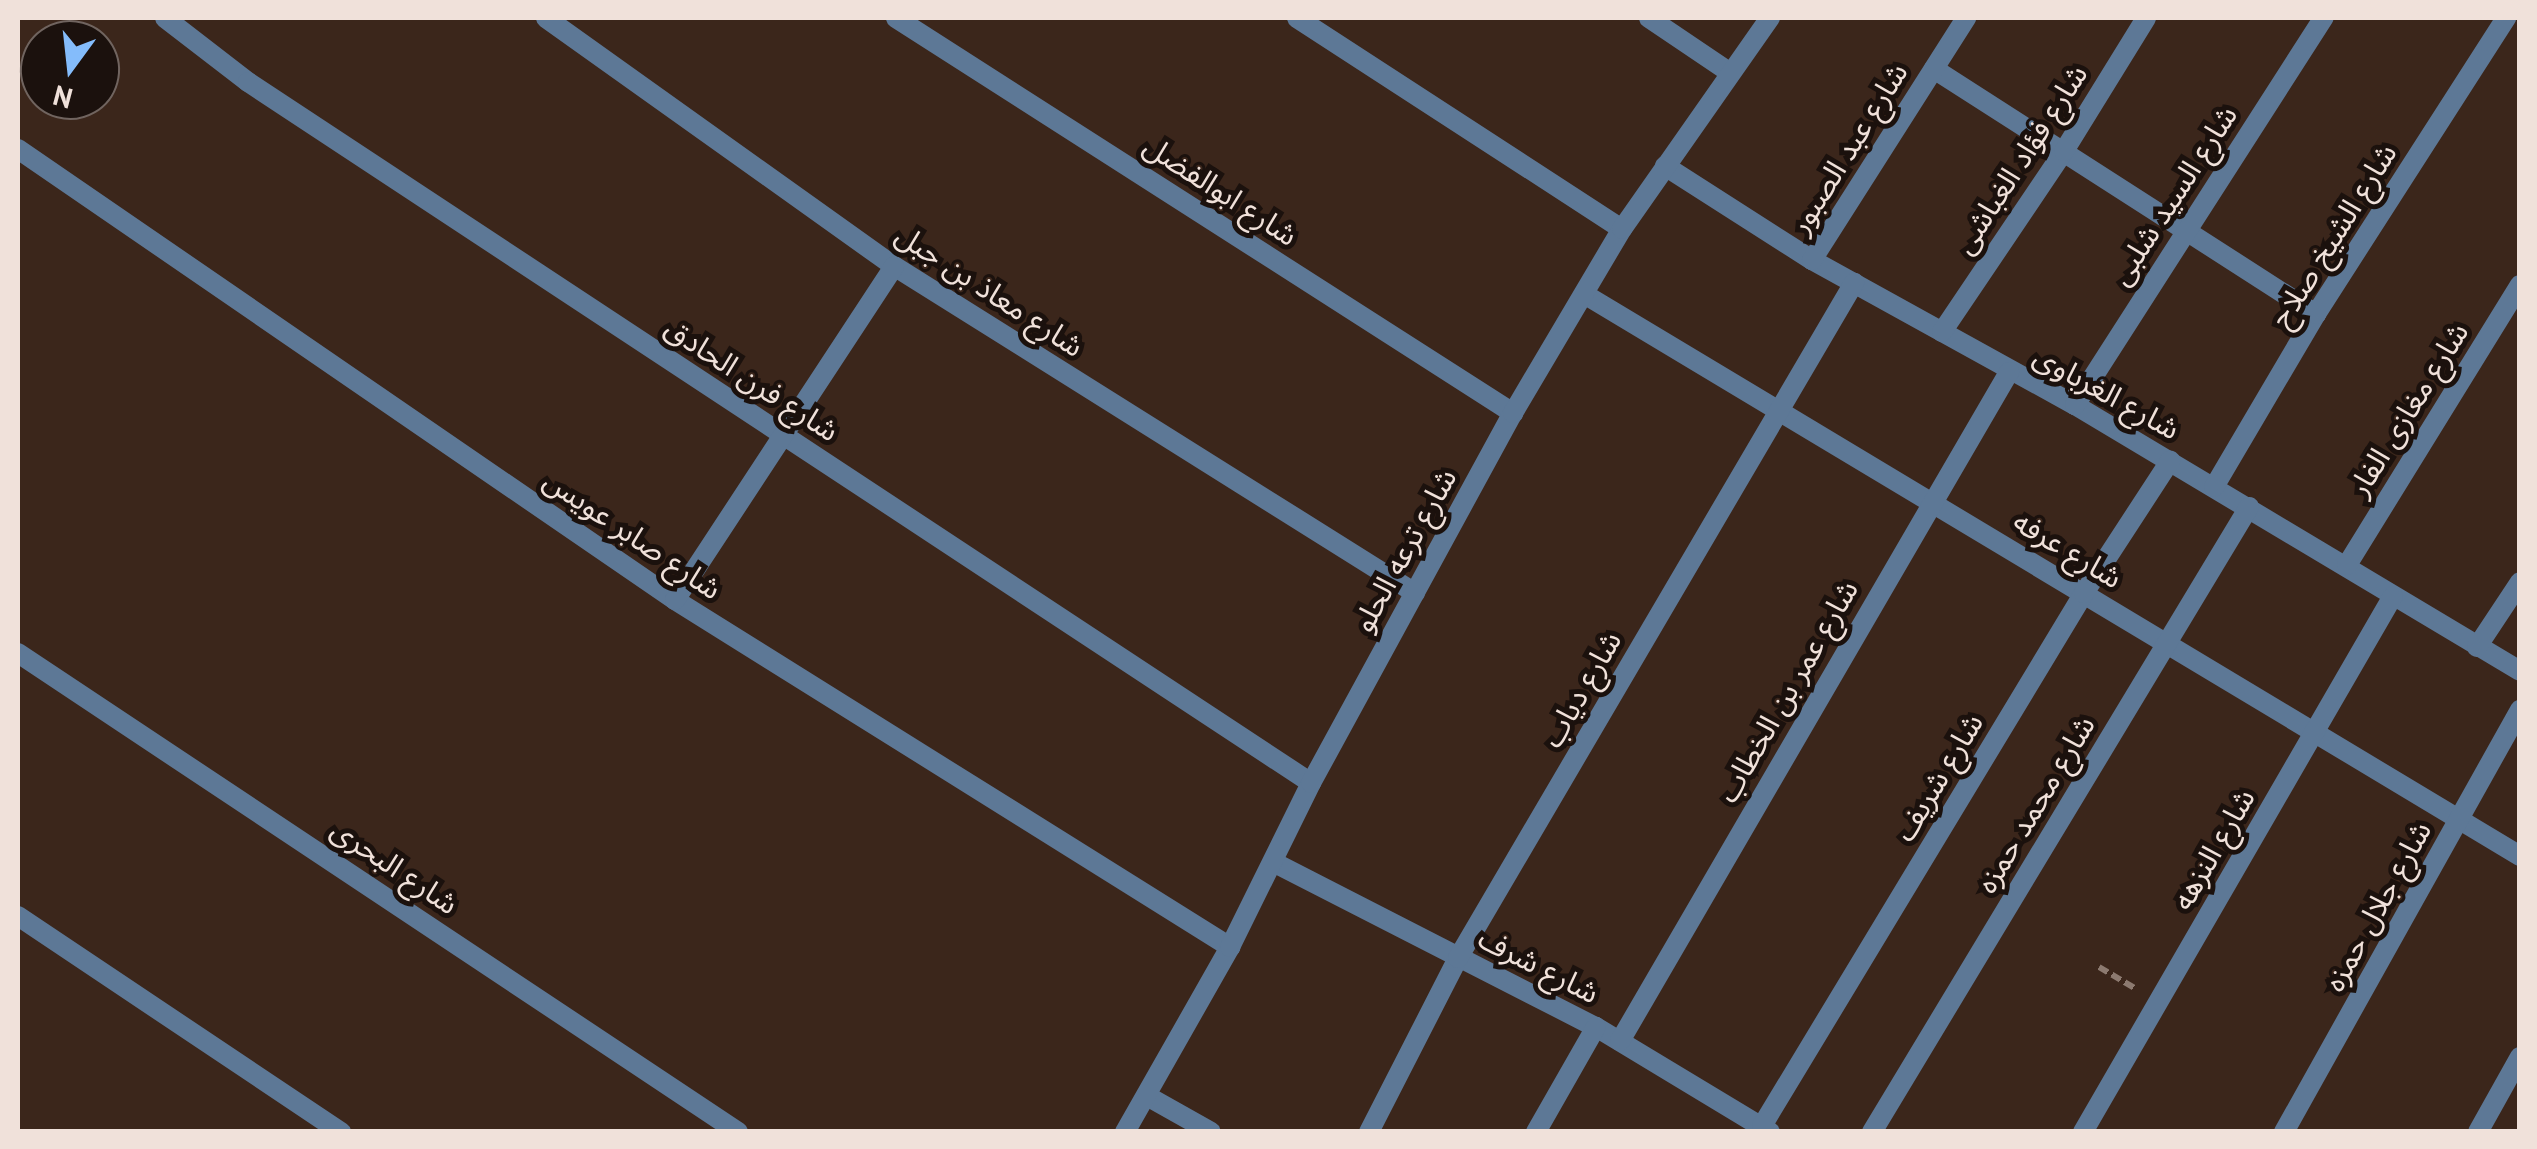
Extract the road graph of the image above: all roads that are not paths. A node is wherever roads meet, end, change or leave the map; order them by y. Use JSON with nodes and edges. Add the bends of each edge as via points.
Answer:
{"nodes":[{"id":1,"x":165,"y":18,"type":"edge"},
{"id":2,"x":546,"y":18,"type":"edge"},
{"id":3,"x":896,"y":18,"type":"edge"},
{"id":4,"x":1296,"y":18,"type":"edge"},
{"id":5,"x":1649,"y":18,"type":"edge"},
{"id":6,"x":1770,"y":18,"type":"edge"},
{"id":7,"x":1966,"y":18,"type":"edge"},
{"id":8,"x":2146,"y":18,"type":"edge"},
{"id":9,"x":2323,"y":18,"type":"edge"},
{"id":10,"x":2506,"y":18,"type":"edge"},
{"id":11,"x":1934,"y":69,"type":"junction"},
{"id":12,"x":1729,"y":72,"type":"junction"},
{"id":13,"x":18,"y":149,"type":"edge"},
{"id":14,"x":2064,"y":151,"type":"junction"},
{"id":15,"x":1664,"y":166,"type":"junction"},
{"id":16,"x":1622,"y":229,"type":"junction"},
{"id":17,"x":2186,"y":231,"type":"junction"},
{"id":18,"x":1812,"y":260,"type":"junction"},
{"id":19,"x":894,"y":266,"type":"junction"},
{"id":20,"x":1854,"y":283,"type":"junction"},
{"id":21,"x":2520,"y":285,"type":"edge"},
{"id":22,"x":1584,"y":294,"type":"junction"},
{"id":23,"x":2316,"y":314,"type":"junction"},
{"id":24,"x":1942,"y":332,"type":"junction"},
{"id":25,"x":2008,"y":372,"type":"junction"},
{"id":26,"x":2076,"y":405,"type":"junction"},
{"id":27,"x":1780,"y":408,"type":"junction"},
{"id":28,"x":1513,"y":413,"type":"junction"},
{"id":29,"x":784,"y":436,"type":"junction"},
{"id":30,"x":2170,"y":462,"type":"junction"},
{"id":31,"x":2214,"y":487,"type":"junction"},
{"id":32,"x":1931,"y":500,"type":"junction"},
{"id":33,"x":2248,"y":507,"type":"junction"},
{"id":34,"x":2347,"y":565,"type":"junction"},
{"id":35,"x":2520,"y":582,"type":"edge"},
{"id":36,"x":1415,"y":593,"type":"junction"},
{"id":37,"x":2084,"y":593,"type":"junction"},
{"id":38,"x":2392,"y":596,"type":"junction"},
{"id":39,"x":675,"y":600,"type":"junction"},
{"id":40,"x":2166,"y":645,"type":"junction"},
{"id":41,"x":2478,"y":647,"type":"junction"},
{"id":42,"x":18,"y":653,"type":"edge"},
{"id":43,"x":2520,"y":671,"type":"edge"},
{"id":44,"x":2520,"y":710,"type":"edge"},
{"id":45,"x":2317,"y":730,"type":"junction"},
{"id":46,"x":1311,"y":783,"type":"junction"},
{"id":47,"x":2459,"y":821,"type":"junction"},
{"id":48,"x":2520,"y":856,"type":"edge"},
{"id":49,"x":1275,"y":863,"type":"junction"},
{"id":50,"x":18,"y":916,"type":"edge"},
{"id":51,"x":1230,"y":948,"type":"junction"},
{"id":52,"x":1458,"y":958,"type":"junction"},
{"id":53,"x":1596,"y":1027,"type":"junction"},
{"id":54,"x":1620,"y":1041,"type":"junction"},
{"id":55,"x":2520,"y":1057,"type":"edge"},
{"id":56,"x":1147,"y":1096,"type":"junction"},
{"id":57,"x":1755,"y":1127,"type":"edge"},
{"id":58,"x":341,"y":1132,"type":"edge"},
{"id":59,"x":738,"y":1132,"type":"edge"},
{"id":60,"x":1125,"y":1132,"type":"edge"},
{"id":61,"x":1212,"y":1132,"type":"edge"},
{"id":62,"x":1369,"y":1132,"type":"edge"},
{"id":63,"x":1536,"y":1132,"type":"edge"},
{"id":64,"x":1872,"y":1132,"type":"edge"},
{"id":65,"x":2083,"y":1132,"type":"edge"},
{"id":66,"x":2284,"y":1132,"type":"edge"},
{"id":67,"x":2478,"y":1132,"type":"edge"}],
"edges":[{"from":1,"to":29,"type":"street","name":"شارع فرن الحادق","via":[[248,82]]},
{"from":2,"to":19,"type":"street","name":"شارع معاذ بن جبل"},
{"from":3,"to":28,"type":"street","name":"شارع ابوالفضل"},
{"from":4,"to":16,"type":"street"},
{"from":5,"to":12,"type":"street"},
{"from":6,"to":12,"type":"street","name":"شارع ترعه الحلو"},
{"from":7,"to":11,"type":"street","name":"شارع عبد الصبور"},
{"from":8,"to":14,"type":"street","name":"شارع فؤاد الغباشى"},
{"from":9,"to":17,"type":"street","name":"شارع السيد شلبى"},
{"from":10,"to":23,"type":"street","name":"شارع الشيخ صلاح"},
{"from":11,"to":14,"type":"street"},
{"from":11,"to":18,"type":"street","name":"شارع عبد الصبور"},
{"from":12,"to":15,"type":"street","name":"شارع ترعه الحلو"},
{"from":13,"to":39,"type":"street","name":"شارع صابر عويس"},
{"from":14,"to":17,"type":"street"},
{"from":14,"to":24,"type":"street","name":"شارع فؤاد الغباشى"},
{"from":15,"to":16,"type":"street","name":"شارع ترعه الحلو"},
{"from":15,"to":18,"type":"street","name":"شارع الغرباوى"},
{"from":16,"to":22,"type":"street","name":"شارع ترعه الحلو"},
{"from":17,"to":23,"type":"street"},
{"from":17,"to":26,"type":"street","name":"شارع السيد شلبى"},
{"from":18,"to":20,"type":"street","name":"شارع الغرباوى"},
{"from":19,"to":29,"type":"street"},
{"from":19,"to":36,"type":"street","name":"شارع معاذ بن جبل"},
{"from":20,"to":24,"type":"street","name":"شارع الغرباوى"},
{"from":20,"to":27,"type":"street","name":"شارع دياب"},
{"from":21,"to":34,"type":"street","name":"شارع مغازى الفار"},
{"from":22,"to":27,"type":"street","name":"شارع عرفه"},
{"from":22,"to":28,"type":"street","name":"شارع ترعه الحلو"},
{"from":23,"to":31,"type":"street","name":"شارع الشيخ صلاح"},
{"from":24,"to":25,"type":"street","name":"شارع الغرباوى"},
{"from":25,"to":26,"type":"street","name":"شارع الغرباوى"},
{"from":25,"to":32,"type":"street","name":"شارع عمر بن الخطاب"},
{"from":26,"to":30,"type":"street","name":"شارع الغرباوى"},
{"from":27,"to":32,"type":"street","name":"شارع عرفه"},
{"from":27,"to":52,"type":"street","name":"شارع دياب"},
{"from":28,"to":36,"type":"street","name":"شارع ترعه الحلو"},
{"from":29,"to":39,"type":"street"},
{"from":29,"to":46,"type":"street","name":"شارع فرن الحادق"},
{"from":30,"to":31,"type":"street","name":"شارع الغرباوى"},
{"from":30,"to":37,"type":"street","name":"شارع شريف"},
{"from":31,"to":33,"type":"street","name":"شارع الغرباوى"},
{"from":32,"to":37,"type":"street","name":"شارع عرفه"},
{"from":32,"to":54,"type":"street","name":"شارع عمر بن الخطاب"},
{"from":33,"to":34,"type":"street","name":"شارع الغرباوى"},
{"from":33,"to":40,"type":"street","name":"شارع محمد حمزه"},
{"from":34,"to":38,"type":"street","name":"شارع الغرباوى"},
{"from":35,"to":41,"type":"street"},
{"from":36,"to":46,"type":"street","name":"شارع ترعه الحلو"},
{"from":37,"to":40,"type":"street","name":"شارع عرفه"},
{"from":37,"to":57,"type":"street","name":"شارع شريف"},
{"from":38,"to":41,"type":"street","name":"شارع الغرباوى"},
{"from":38,"to":45,"type":"street","name":"شارع النزهه"},
{"from":39,"to":51,"type":"street","name":"شارع صابر عويس"},
{"from":40,"to":45,"type":"street","name":"شارع عرفه"},
{"from":40,"to":64,"type":"street","name":"شارع محمد حمزه"},
{"from":41,"to":43,"type":"street","name":"شارع الغرباوى"},
{"from":42,"to":59,"type":"street","name":"شارع البحرى"},
{"from":44,"to":47,"type":"street","name":"شارع جلال حمزه"},
{"from":45,"to":47,"type":"street","name":"شارع عرفه"},
{"from":45,"to":65,"type":"street","name":"شارع النزهه"},
{"from":46,"to":49,"type":"street","name":"شارع ترعه الحلو"},
{"from":47,"to":48,"type":"street","name":"شارع عرفه"},
{"from":47,"to":66,"type":"street","name":"شارع جلال حمزه"},
{"from":49,"to":51,"type":"street","name":"شارع ترعه الحلو"},
{"from":49,"to":52,"type":"street","name":"شارع شرف"},
{"from":50,"to":58,"type":"street"},
{"from":51,"to":56,"type":"street","name":"شارع ترعه الحلو"},
{"from":52,"to":53,"type":"street","name":"شارع شرف"},
{"from":52,"to":62,"type":"street","name":"شارع دياب"},
{"from":53,"to":54,"type":"street","name":"شارع شرف"},
{"from":53,"to":63,"type":"street"},
{"from":54,"to":57,"type":"street","name":"شارع شرف"},
{"from":55,"to":67,"type":"street"},
{"from":56,"to":60,"type":"street","name":"شارع ترعه الحلو"},
{"from":56,"to":61,"type":"street"}]}
